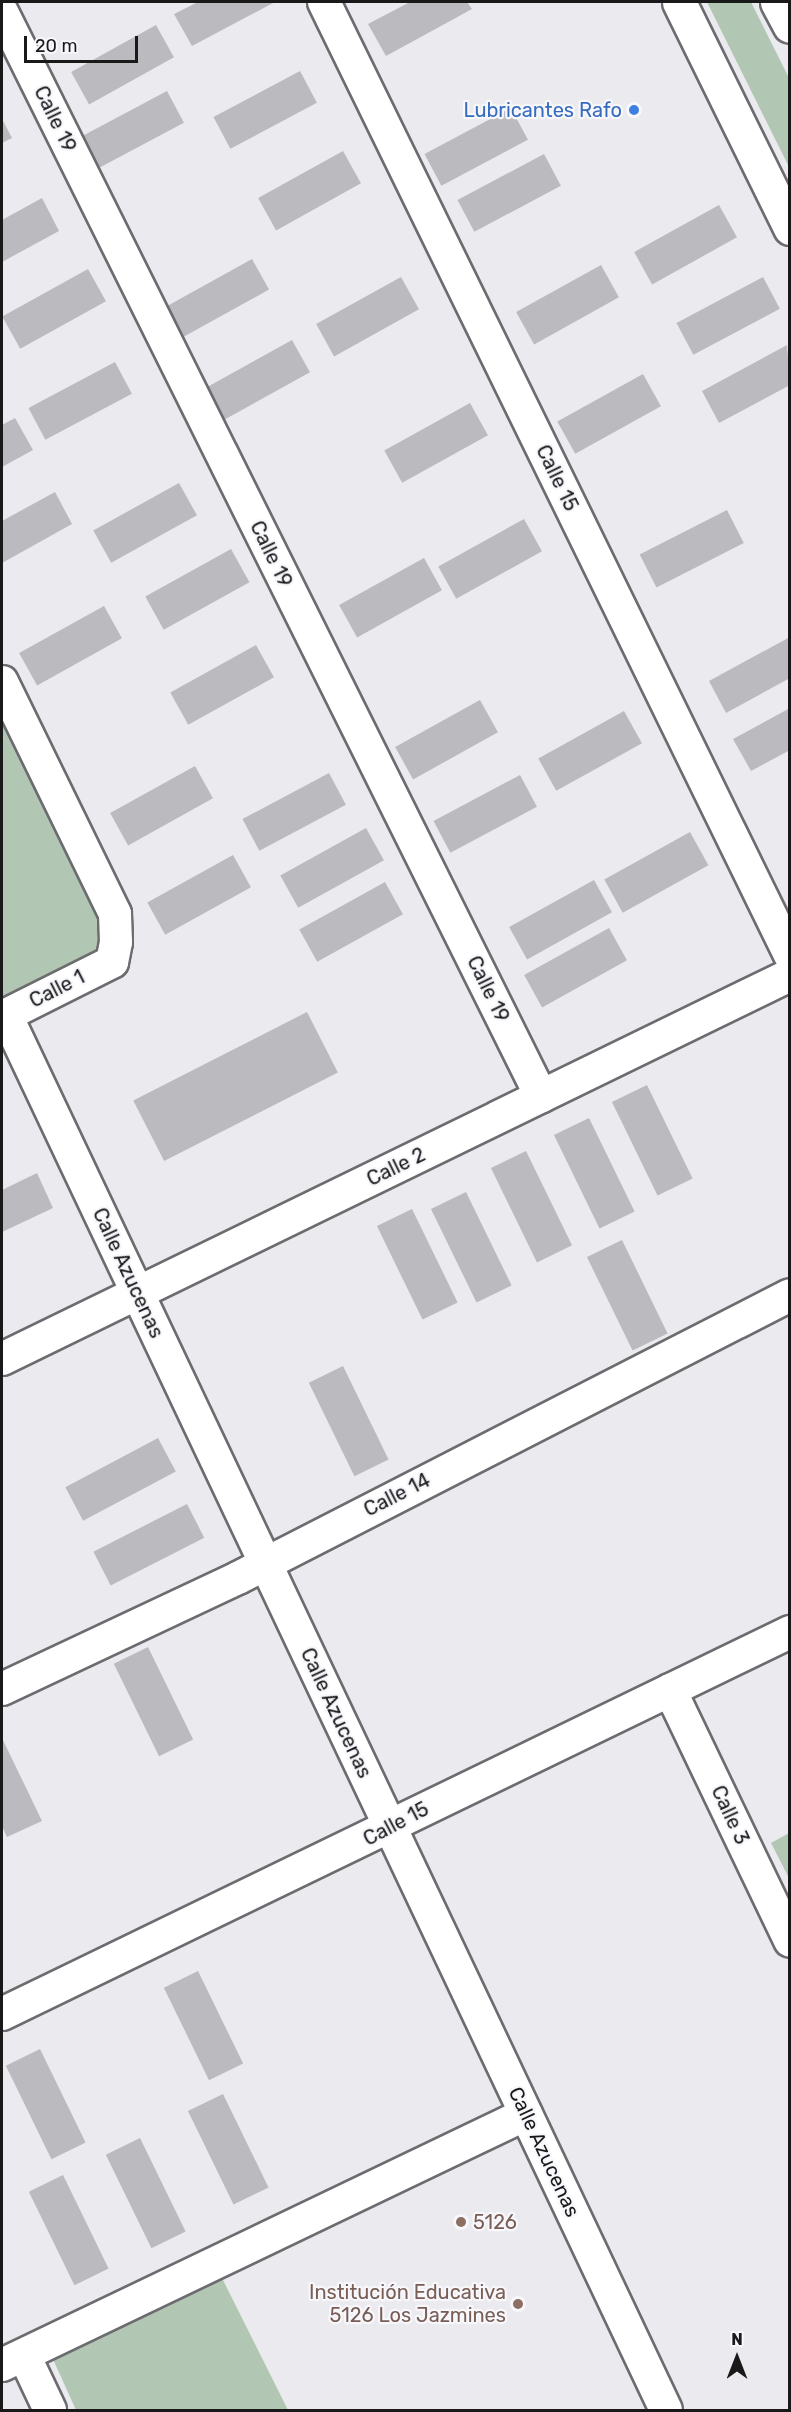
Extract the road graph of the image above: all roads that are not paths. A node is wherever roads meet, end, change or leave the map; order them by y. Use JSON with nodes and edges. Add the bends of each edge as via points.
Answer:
{"nodes":[{"id":1,"x":324,"y":2,"type":"edge"},
{"id":2,"x":679,"y":2,"type":"edge"},
{"id":3,"x":777,"y":2,"type":"edge"},
{"id":4,"x":2,"y":12,"type":"edge"},
{"id":5,"x":789,"y":26,"type":"edge"},
{"id":6,"x":789,"y":228,"type":"edge"},
{"id":7,"x":2,"y":682,"type":"edge"},
{"id":8,"x":789,"y":955,"type":"edge"},
{"id":9,"x":789,"y":975,"type":"edge"},
{"id":10,"x":4,"y":1016,"type":"edge"},
{"id":11,"x":541,"y":1096,"type":"junction"},
{"id":12,"x":137,"y":1293,"type":"junction"},
{"id":13,"x":789,"y":1294,"type":"edge"},
{"id":14,"x":2,"y":1359,"type":"edge"},
{"id":15,"x":265,"y":1563,"type":"junction"},
{"id":16,"x":789,"y":1632,"type":"edge"},
{"id":17,"x":2,"y":1689,"type":"edge"},
{"id":18,"x":670,"y":1690,"type":"junction"},
{"id":19,"x":389,"y":1825,"type":"junction"},
{"id":20,"x":789,"y":1941,"type":"edge"},
{"id":21,"x":2,"y":2014,"type":"edge"},
{"id":22,"x":526,"y":2114,"type":"junction"},
{"id":23,"x":13,"y":2360,"type":"edge"},
{"id":24,"x":50,"y":2410,"type":"edge"},
{"id":25,"x":666,"y":2410,"type":"edge"}],
"edges":[{"from":1,"to":8,"type":"street","name":"Calle 15"},
{"from":2,"to":6,"type":"main road"},
{"from":3,"to":5,"type":"main road"},
{"from":4,"to":11,"type":"street","name":"Calle 19"},
{"from":7,"to":10,"type":"street","name":"Calle 1","via":[[115,914],[112,962]]},
{"from":9,"to":11,"type":"street","name":"Calle 2"},
{"from":10,"to":12,"type":"street","name":"Calle Azucenas"},
{"from":11,"to":12,"type":"street","name":"Calle 2"},
{"from":12,"to":14,"type":"street","name":"Calle 2"},
{"from":12,"to":15,"type":"street","name":"Calle Azucenas"},
{"from":13,"to":15,"type":"street","name":"Calle 14"},
{"from":15,"to":17,"type":"street","name":"Calle 14"},
{"from":15,"to":19,"type":"street","name":"Calle Azucenas"},
{"from":16,"to":18,"type":"street","name":"Calle 15"},
{"from":18,"to":19,"type":"street","name":"Calle 15"},
{"from":18,"to":20,"type":"street","name":"Calle 3"},
{"from":19,"to":21,"type":"street","name":"Calle 15"},
{"from":19,"to":22,"type":"street","name":"Calle Azucenas"},
{"from":22,"to":23,"type":"street"},
{"from":22,"to":25,"type":"street","name":"Calle Azucenas"},
{"from":23,"to":24,"type":"street"}]}
